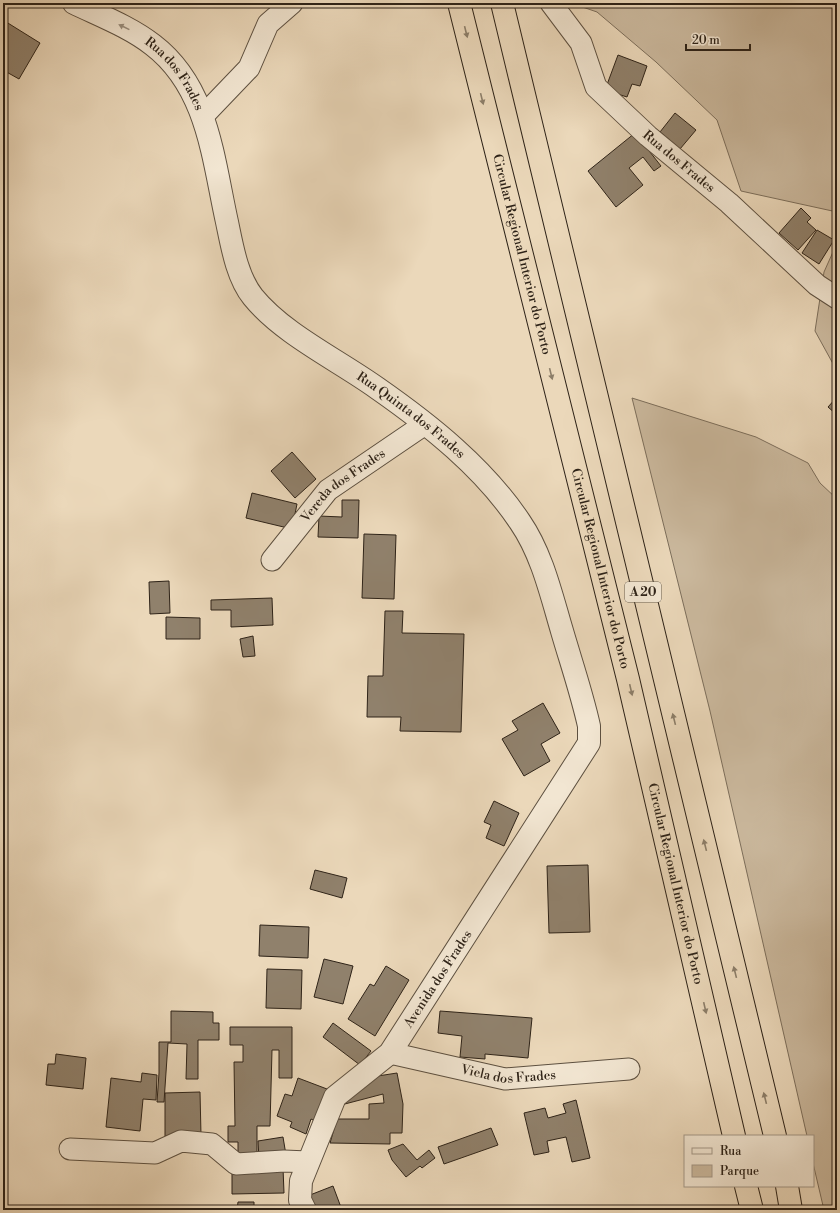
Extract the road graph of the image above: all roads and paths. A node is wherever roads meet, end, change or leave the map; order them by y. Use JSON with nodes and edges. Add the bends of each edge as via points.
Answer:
{"nodes":[{"id":1,"x":74,"y":3,"type":"edge"},
{"id":2,"x":292,"y":3,"type":"edge"},
{"id":3,"x":459,"y":3,"type":"edge"},
{"id":4,"x":502,"y":3,"type":"edge"},
{"id":5,"x":550,"y":3,"type":"edge"},
{"id":6,"x":203,"y":116,"type":"junction"},
{"id":7,"x":837,"y":298,"type":"edge"},
{"id":8,"x":425,"y":424,"type":"junction"},
{"id":9,"x":272,"y":560,"type":"dead end"},
{"id":10,"x":589,"y":743,"type":"joint"},
{"id":11,"x":390,"y":1053,"type":"junction"},
{"id":12,"x":629,"y":1069,"type":"dead end"},
{"id":13,"x":734,"y":1135,"type":"edge"},
{"id":14,"x":775,"y":1135,"type":"edge"},
{"id":15,"x":70,"y":1149,"type":"dead end"},
{"id":16,"x":308,"y":1162,"type":"junction"},
{"id":17,"x":746,"y":1187,"type":"edge"},
{"id":18,"x":787,"y":1187,"type":"edge"},
{"id":19,"x":305,"y":1210,"type":"edge"},
{"id":20,"x":752,"y":1210,"type":"edge"},
{"id":21,"x":791,"y":1210,"type":"edge"}],
"edges":[{"from":6,"to":1,"type":"street","name":"Rua dos Frades","one_way":true,"via":[[183,76],[154,45]]},
{"from":2,"to":6,"type":"street","name":"Rua dos Frades","via":[[268,24],[249,68]]},
{"from":3,"to":13,"type":"highway","name":"Circular Regional Interior do Porto","number":"A 20","one_way":true,"via":[[628,679]]},
{"from":14,"to":4,"type":"highway","number":"A 20","one_way":true},
{"from":5,"to":7,"type":"street","name":"Rua dos Frades","via":[[581,43],[596,87],[648,136],[729,203],[817,285]]},
{"from":6,"to":8,"type":"street","name":"Rua Quinta dos Frades","via":[[232,246],[239,270],[251,295],[274,318],[372,384]]},
{"from":8,"to":9,"type":"street","name":"Vereda dos Frades","via":[[328,490]]},
{"from":8,"to":10,"type":"street","name":"Rua Quinta dos Frades","via":[[491,486],[521,523],[534,547],[586,711]]},
{"from":10,"to":11,"type":"street","name":"Avenida dos Frades"},
{"from":11,"to":12,"type":"street","name":"Viela dos Frades","via":[[505,1079]]},
{"from":11,"to":16,"type":"street","name":"Avenida dos Frades","via":[[336,1097]]},
{"from":15,"to":16,"type":"street","via":[[155,1153],[181,1141],[212,1144],[236,1164]]},
{"from":16,"to":19,"type":"street","name":"Avenida dos Frades","via":[[301,1181],[300,1200]]},
{"from":17,"to":20,"type":"highway"},
{"from":18,"to":21,"type":"highway"}]}
